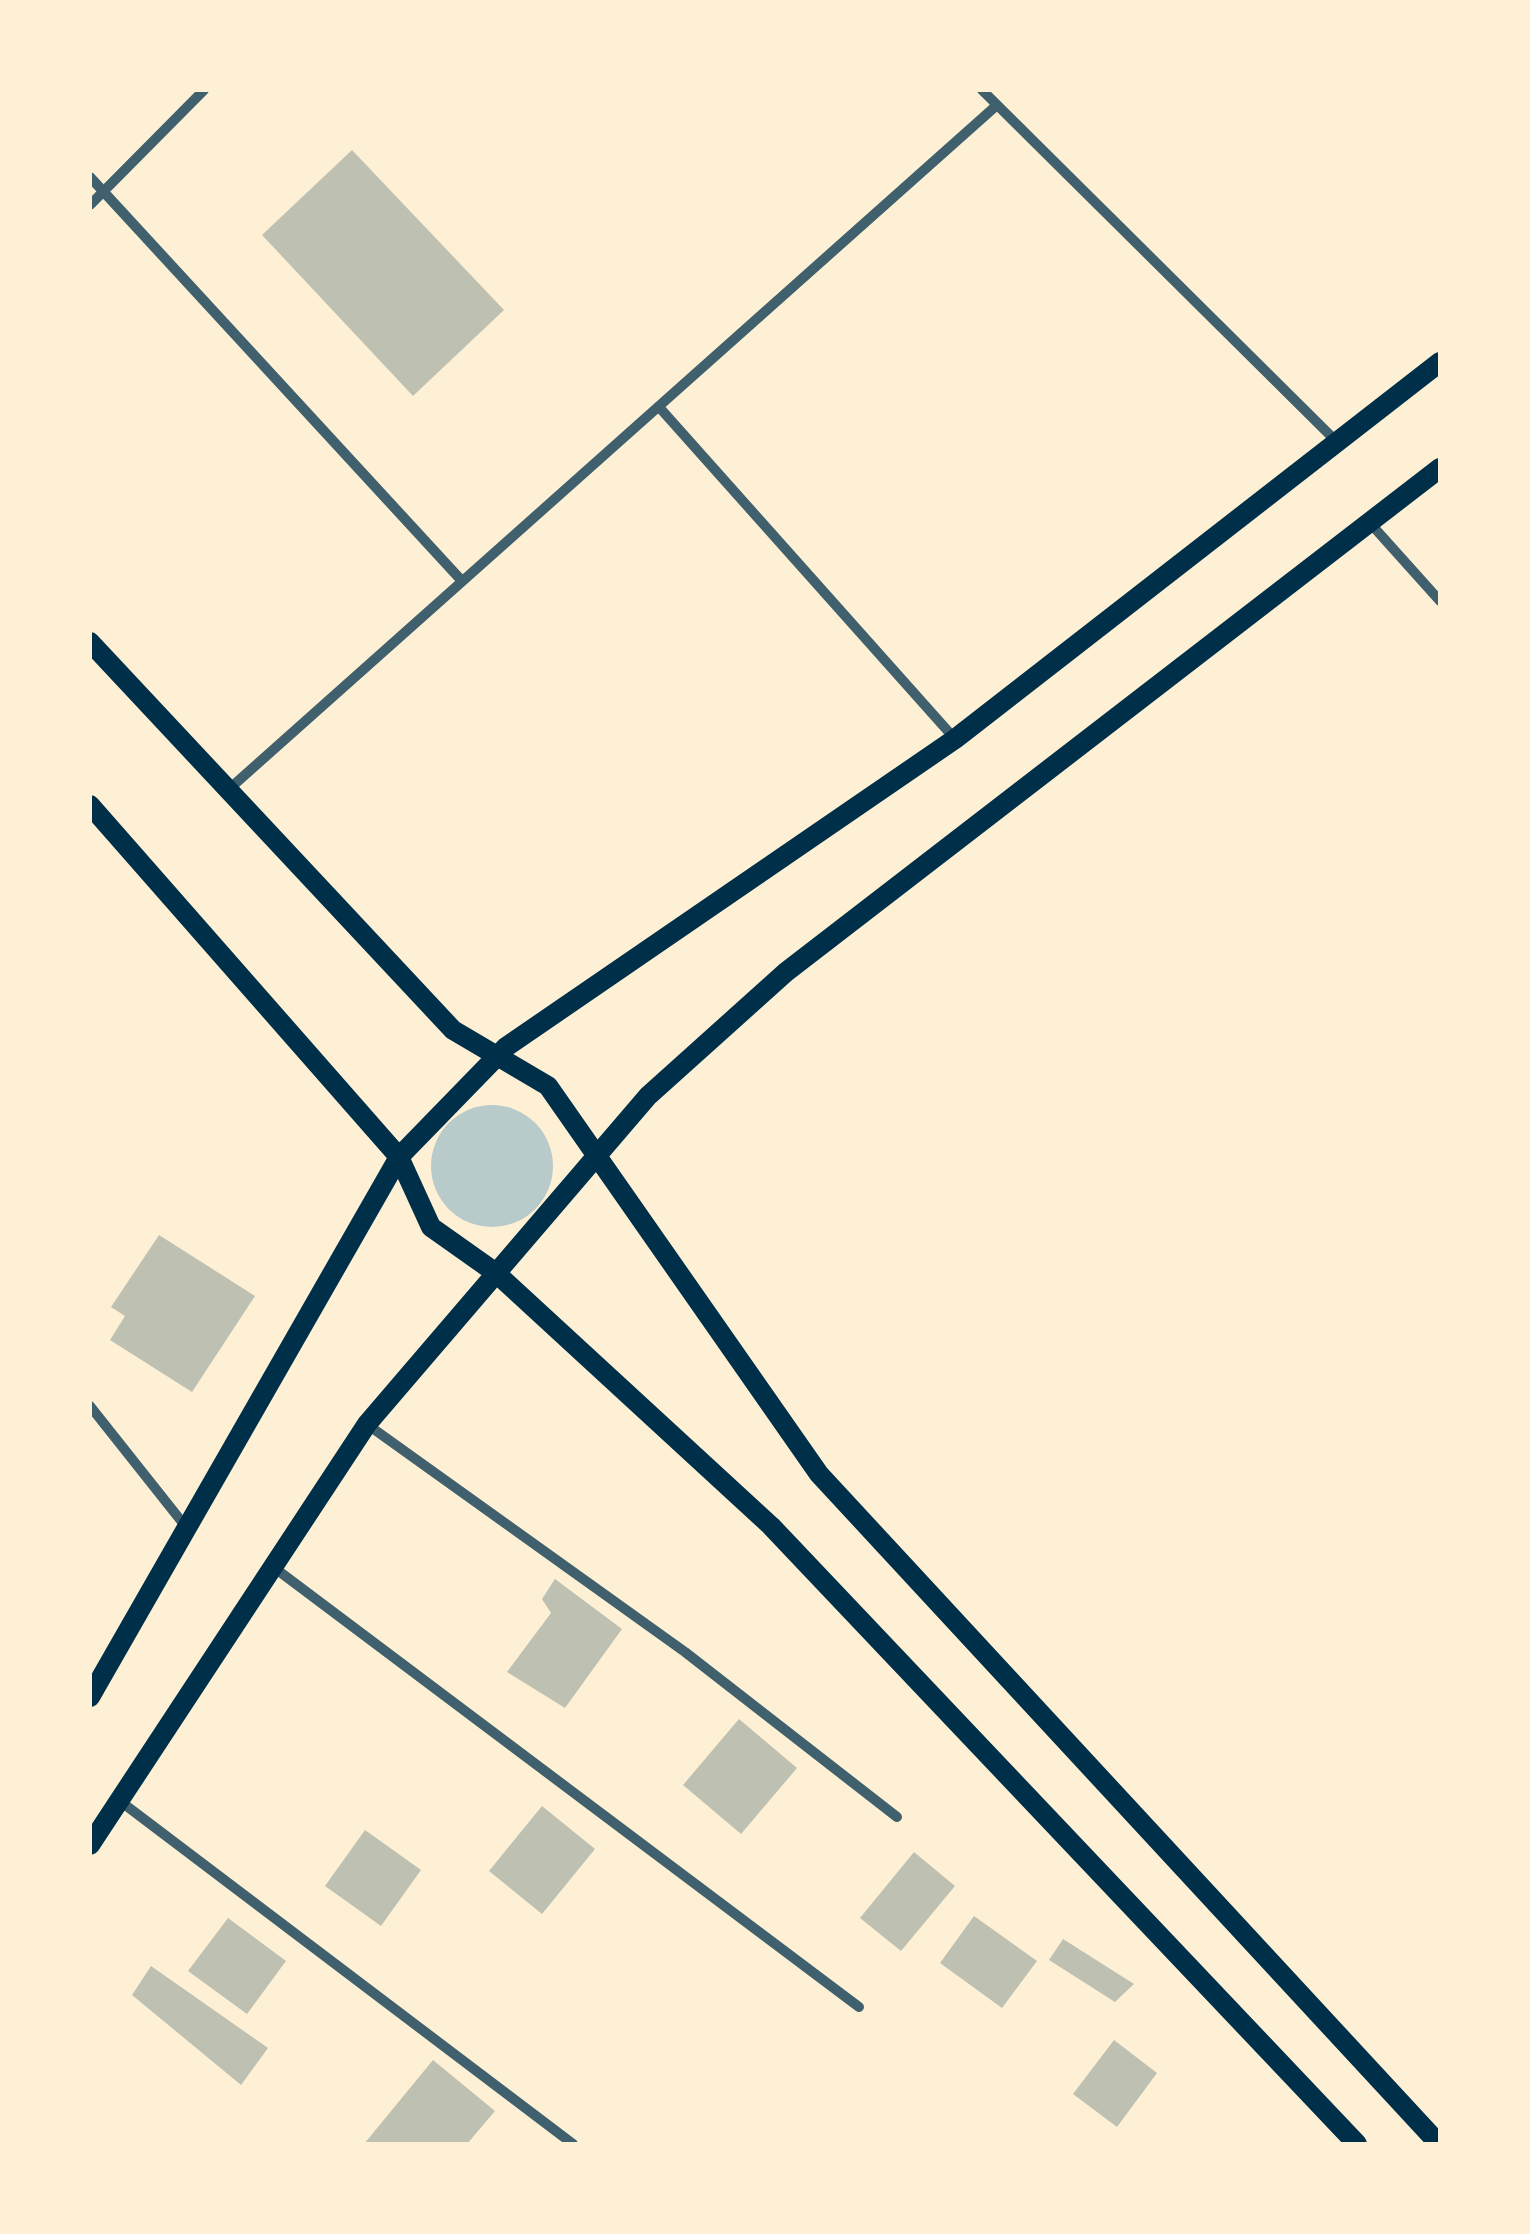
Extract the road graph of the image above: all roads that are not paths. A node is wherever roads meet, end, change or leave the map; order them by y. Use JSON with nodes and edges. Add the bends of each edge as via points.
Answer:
{"nodes":[{"id":1,"x":204,"y":90,"type":"edge"},
{"id":2,"x":982,"y":90,"type":"edge"},
{"id":3,"x":997,"y":106,"type":"junction"},
{"id":4,"x":90,"y":177,"type":"edge"},
{"id":5,"x":104,"y":192,"type":"junction"},
{"id":6,"x":90,"y":206,"type":"edge"},
{"id":7,"x":1440,"y":362,"type":"edge"},
{"id":8,"x":659,"y":407,"type":"junction"},
{"id":9,"x":1337,"y":442,"type":"junction"},
{"id":10,"x":1440,"y":468,"type":"edge"},
{"id":11,"x":1369,"y":522,"type":"junction"},
{"id":12,"x":462,"y":581,"type":"junction"},
{"id":13,"x":1440,"y":601,"type":"edge"},
{"id":14,"x":90,"y":642,"type":"edge"},
{"id":15,"x":955,"y":739,"type":"junction"},
{"id":16,"x":227,"y":791,"type":"junction"},
{"id":17,"x":90,"y":805,"type":"edge"},
{"id":18,"x":498,"y":1056,"type":"junction"},
{"id":19,"x":596,"y":1156,"type":"junction"},
{"id":20,"x":398,"y":1157,"type":"junction"},
{"id":21,"x":496,"y":1273,"type":"junction"},
{"id":22,"x":90,"y":1406,"type":"edge"},
{"id":23,"x":367,"y":1424,"type":"junction"},
{"id":24,"x":188,"y":1529,"type":"junction"},
{"id":25,"x":271,"y":1566,"type":"junction"},
{"id":26,"x":90,"y":1696,"type":"edge"},
{"id":27,"x":119,"y":1801,"type":"junction"},
{"id":28,"x":897,"y":1817,"type":"dead end"},
{"id":29,"x":90,"y":1845,"type":"edge"},
{"id":30,"x":858,"y":2007,"type":"dead end"},
{"id":31,"x":573,"y":2144,"type":"edge"},
{"id":32,"x":1357,"y":2144,"type":"edge"},
{"id":33,"x":1439,"y":2144,"type":"edge"}],
"edges":[{"from":1,"to":5,"type":"street"},
{"from":2,"to":3,"type":"street"},
{"from":3,"to":8,"type":"street"},
{"from":3,"to":9,"type":"street"},
{"from":4,"to":5,"type":"street"},
{"from":5,"to":6,"type":"street"},
{"from":5,"to":12,"type":"street"},
{"from":7,"to":9,"type":"main road"},
{"from":8,"to":12,"type":"street"},
{"from":8,"to":15,"type":"street"},
{"from":9,"to":15,"type":"main road"},
{"from":10,"to":11,"type":"main road"},
{"from":11,"to":13,"type":"street"},
{"from":11,"to":19,"type":"main road","via":[[786,972],[648,1096]]},
{"from":12,"to":16,"type":"street"},
{"from":14,"to":16,"type":"main road"},
{"from":15,"to":18,"type":"main road"},
{"from":16,"to":18,"type":"main road","via":[[454,1030]]},
{"from":17,"to":20,"type":"main road"},
{"from":18,"to":19,"type":"main road","via":[[548,1086]]},
{"from":18,"to":20,"type":"main road"},
{"from":19,"to":21,"type":"main road"},
{"from":19,"to":33,"type":"main road","via":[[819,1474]]},
{"from":20,"to":21,"type":"main road","via":[[432,1227]]},
{"from":20,"to":24,"type":"main road"},
{"from":21,"to":23,"type":"main road"},
{"from":21,"to":32,"type":"main road","via":[[770,1526]]},
{"from":22,"to":24,"type":"street"},
{"from":23,"to":25,"type":"main road"},
{"from":23,"to":28,"type":"street","via":[[685,1652]]},
{"from":24,"to":26,"type":"main road"},
{"from":25,"to":27,"type":"main road"},
{"from":25,"to":30,"type":"street"},
{"from":27,"to":29,"type":"main road"},
{"from":27,"to":31,"type":"street"}]}
